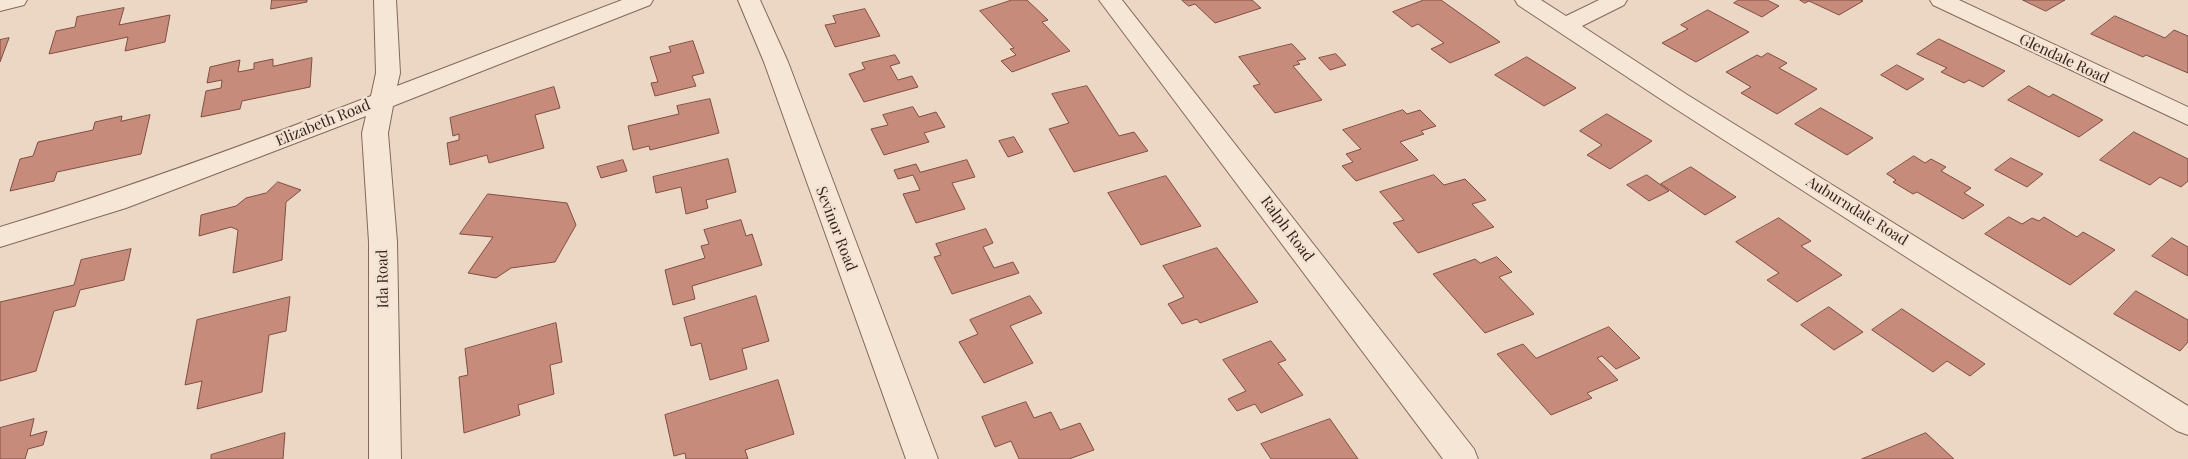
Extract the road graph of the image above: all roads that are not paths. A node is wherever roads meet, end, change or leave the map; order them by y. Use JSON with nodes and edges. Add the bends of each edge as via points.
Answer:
{"nodes":[{"id":1,"x":16,"y":0,"type":"edge"},
{"id":2,"x":385,"y":0,"type":"edge"},
{"id":3,"x":642,"y":0,"type":"edge"},
{"id":4,"x":749,"y":0,"type":"edge"},
{"id":5,"x":1110,"y":0,"type":"edge"},
{"id":6,"x":1526,"y":0,"type":"edge"},
{"id":7,"x":1616,"y":0,"type":"edge"},
{"id":8,"x":1941,"y":0,"type":"edge"},
{"id":9,"x":0,"y":4,"type":"edge"},
{"id":10,"x":1567,"y":25,"type":"junction"},
{"id":11,"x":382,"y":100,"type":"junction"},
{"id":12,"x":2188,"y":117,"type":"edge"},
{"id":13,"x":0,"y":237,"type":"edge"},
{"id":14,"x":2188,"y":422,"type":"edge"},
{"id":15,"x":385,"y":459,"type":"edge"},
{"id":16,"x":922,"y":459,"type":"edge"},
{"id":17,"x":1462,"y":459,"type":"edge"}],
"edges":[{"from":1,"to":9,"type":"street"},
{"from":2,"to":11,"type":"street","name":"Ida Road","via":[[388,73]]},
{"from":3,"to":11,"type":"street","name":"Elizabeth Road"},
{"from":4,"to":16,"type":"street","name":"Sevinor Road","via":[[776,62]]},
{"from":5,"to":17,"type":"street","name":"Ralph Road"},
{"from":6,"to":10,"type":"street","name":"Auburndale Road"},
{"from":7,"to":10,"type":"street"},
{"from":8,"to":12,"type":"street","name":"Glendale Road"},
{"from":10,"to":14,"type":"street","name":"Auburndale Road","via":[[1677,99]]},
{"from":11,"to":13,"type":"street","name":"Elizabeth Road","via":[[117,201]]},
{"from":11,"to":15,"type":"street","name":"Ida Road","via":[[374,133],[383,242]]}]}
